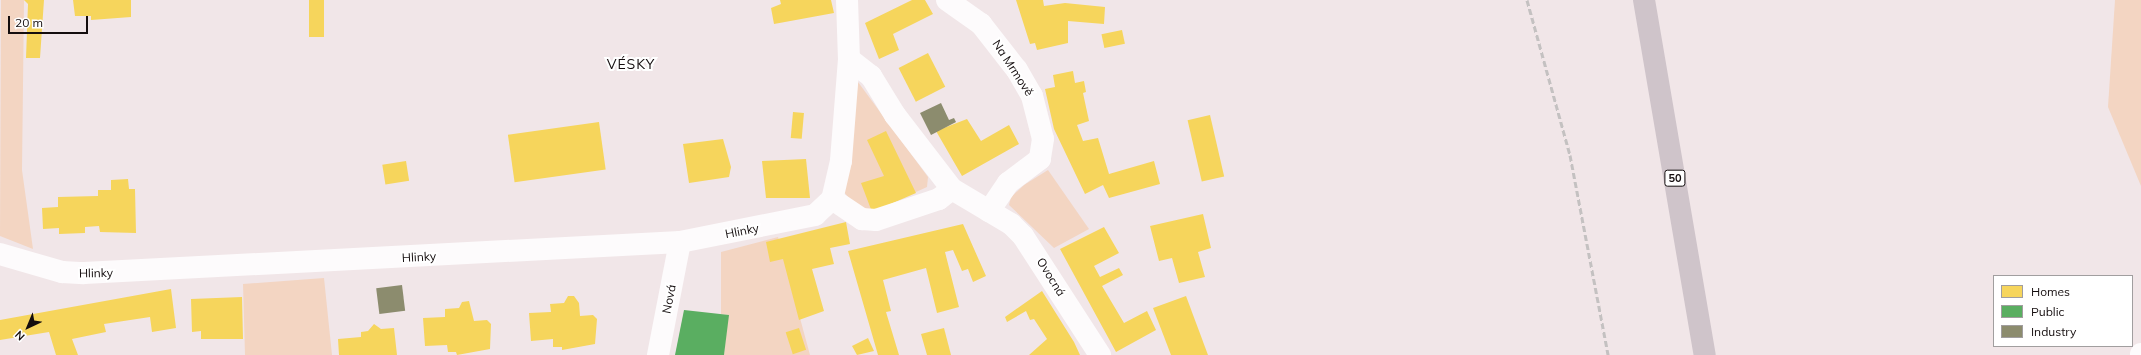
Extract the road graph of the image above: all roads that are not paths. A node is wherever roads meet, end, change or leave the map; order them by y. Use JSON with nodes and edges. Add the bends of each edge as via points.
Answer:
{"nodes":[{"id":1,"x":847,"y":0,"type":"edge"},
{"id":2,"x":946,"y":0,"type":"edge"},
{"id":3,"x":1644,"y":0,"type":"edge"},
{"id":4,"x":849,"y":59,"type":"junction"},
{"id":5,"x":952,"y":189,"type":"junction"},
{"id":6,"x":832,"y":199,"type":"junction"},
{"id":7,"x":990,"y":212,"type":"junction"},
{"id":8,"x":680,"y":242,"type":"junction"},
{"id":9,"x":0,"y":254,"type":"edge"},
{"id":10,"x":658,"y":355,"type":"edge"},
{"id":11,"x":1100,"y":355,"type":"edge"},
{"id":12,"x":1705,"y":355,"type":"edge"}],
"edges":[{"from":1,"to":4,"type":"street"},
{"from":2,"to":7,"type":"street","name":"Na Mrmově","via":[[981,24],[1016,70],[1032,96],[1043,139],[1040,158],[1008,183]]},
{"from":3,"to":12,"type":"main road","number":"50"},
{"from":4,"to":5,"type":"street","via":[[871,76],[894,115]]},
{"from":4,"to":6,"type":"street","via":[[841,161]]},
{"from":5,"to":6,"type":"street","via":[[939,199],[876,220],[862,219]]},
{"from":5,"to":7,"type":"street"},
{"from":6,"to":8,"type":"street","name":"Hlinky","via":[[815,215]]},
{"from":7,"to":11,"type":"street","name":"Ovocná","via":[[1011,224],[1032,247]]},
{"from":8,"to":9,"type":"street","name":"Hlinky","via":[[84,273],[62,272]]},
{"from":8,"to":10,"type":"street","name":"Nová"}]}
